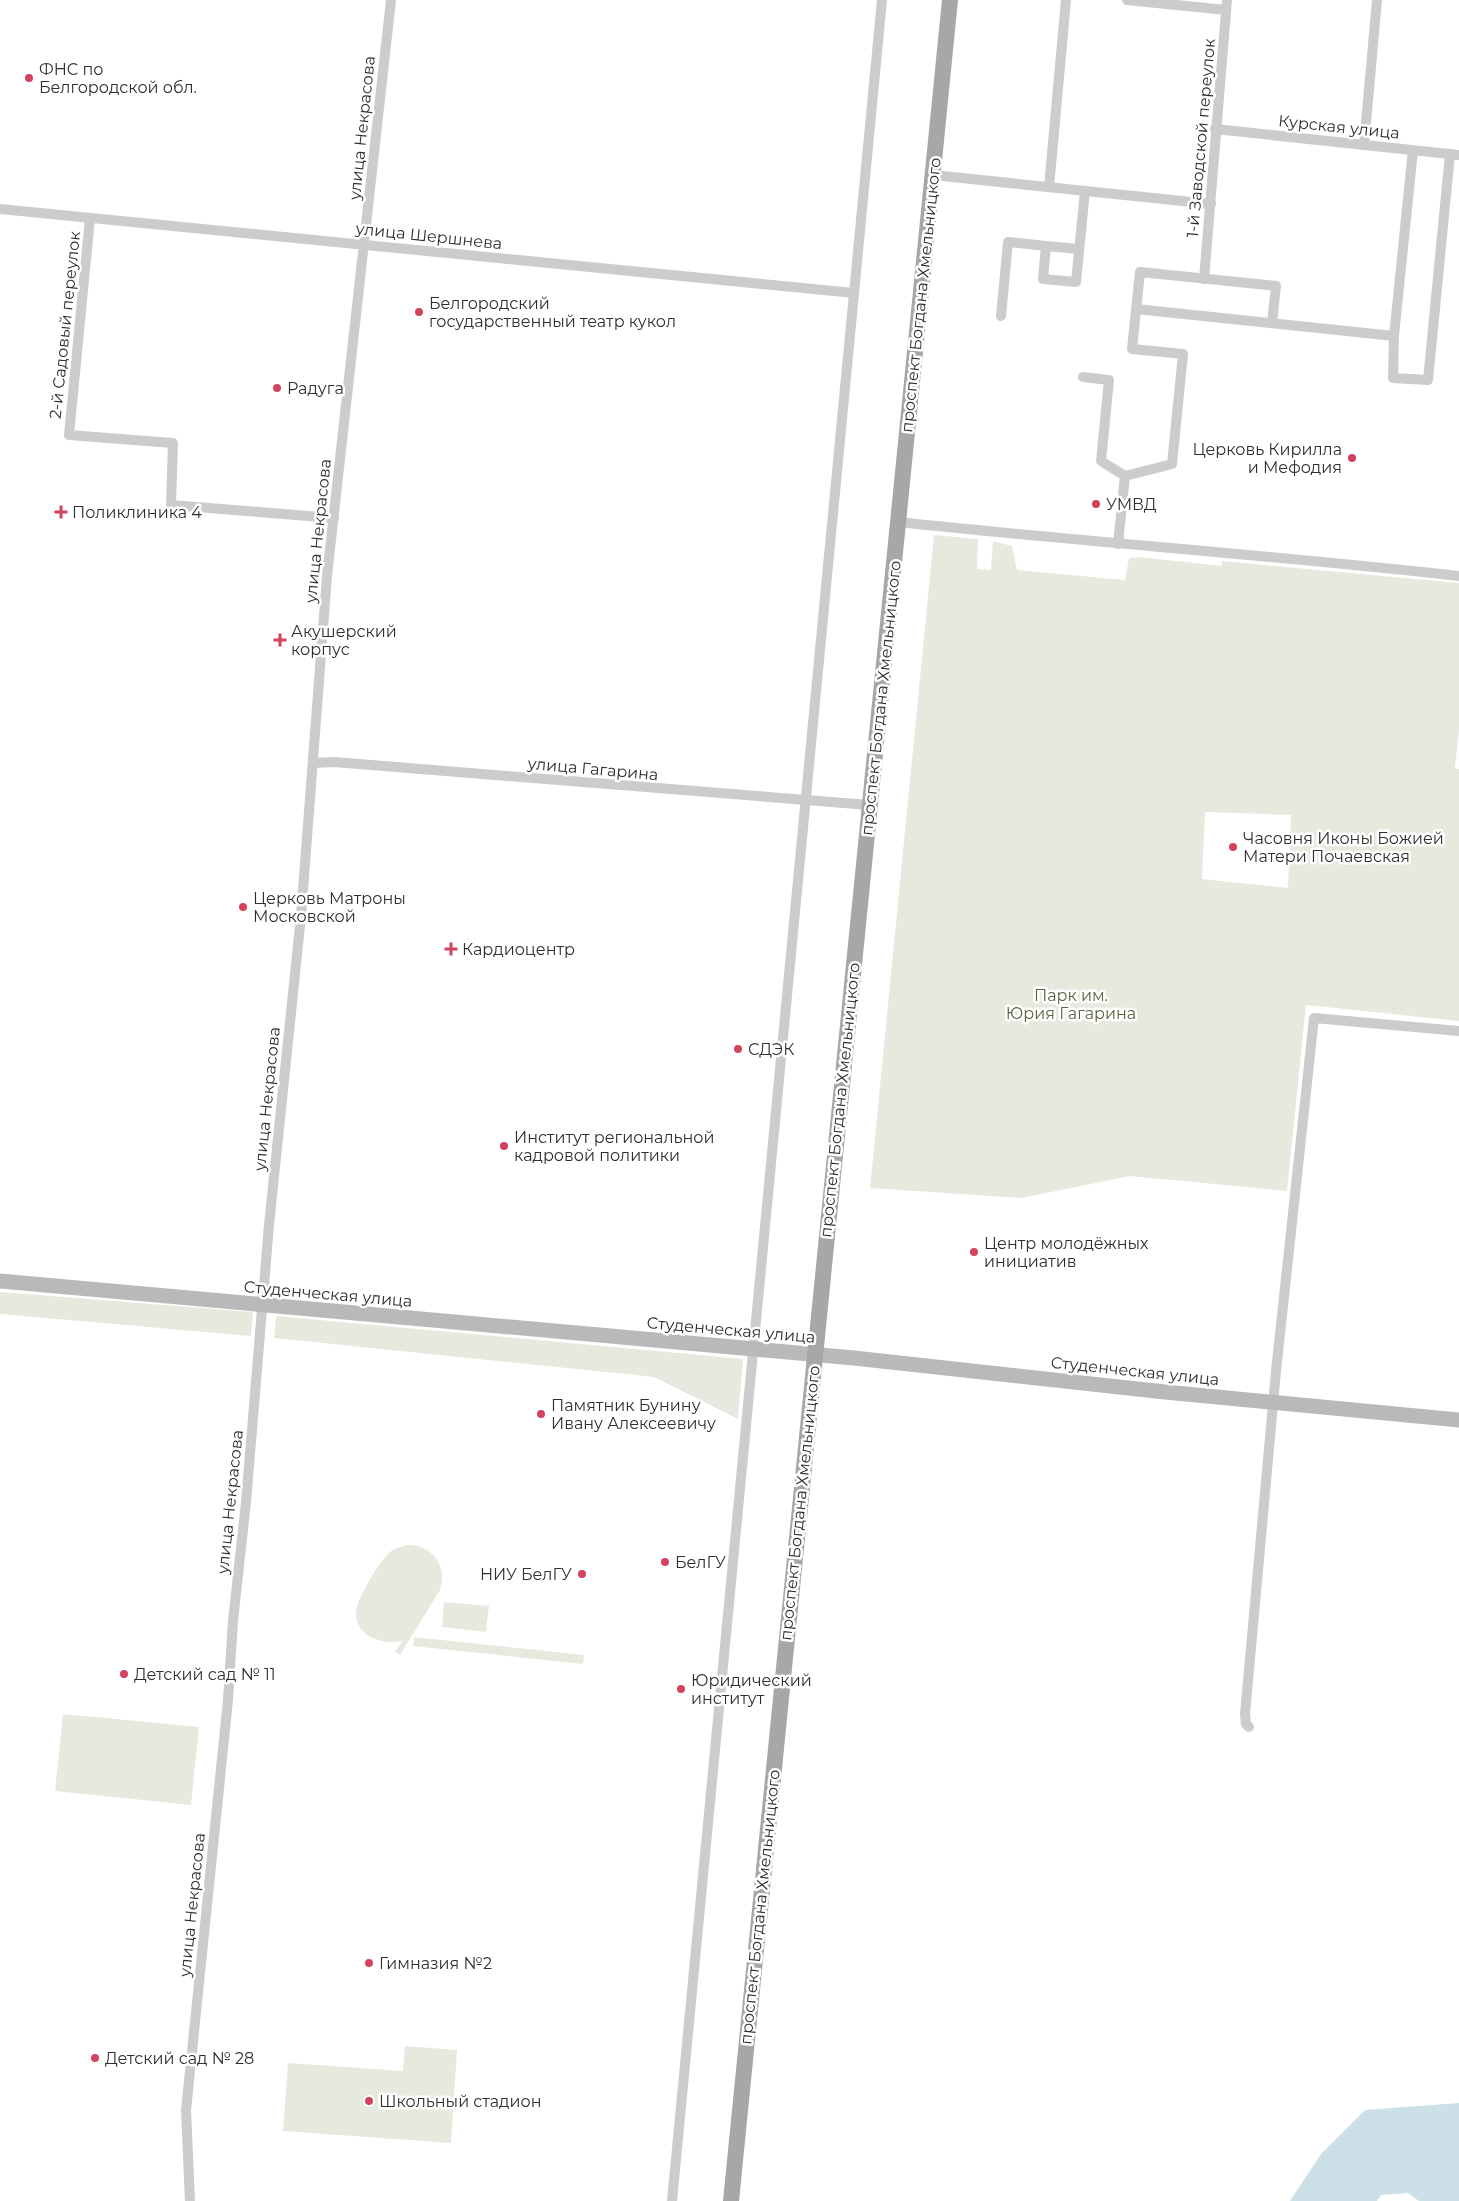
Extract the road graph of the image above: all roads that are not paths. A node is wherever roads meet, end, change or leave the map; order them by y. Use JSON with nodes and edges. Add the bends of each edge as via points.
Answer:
{"nodes":[{"id":1,"x":390,"y":0,"type":"edge"},
{"id":2,"x":882,"y":0,"type":"edge"},
{"id":3,"x":950,"y":0,"type":"edge"},
{"id":4,"x":1066,"y":0,"type":"edge"},
{"id":5,"x":1127,"y":0,"type":"edge"},
{"id":6,"x":1378,"y":0,"type":"edge"},
{"id":7,"x":1227,"y":5,"type":"edge"},
{"id":8,"x":1215,"y":129,"type":"junction"},
{"id":9,"x":1364,"y":145,"type":"junction"},
{"id":10,"x":1412,"y":150,"type":"junction"},
{"id":11,"x":1455,"y":155,"type":"edge"},
{"id":12,"x":933,"y":175,"type":"junction"},
{"id":13,"x":1049,"y":187,"type":"junction"},
{"id":14,"x":1085,"y":191,"type":"junction"},
{"id":15,"x":1211,"y":204,"type":"junction"},
{"id":16,"x":0,"y":208,"type":"edge"},
{"id":17,"x":90,"y":218,"type":"junction"},
{"id":18,"x":364,"y":245,"type":"junction"},
{"id":19,"x":1046,"y":246,"type":"junction"},
{"id":20,"x":1079,"y":249,"type":"junction"},
{"id":21,"x":1204,"y":279,"type":"junction"},
{"id":22,"x":854,"y":293,"type":"junction"},
{"id":23,"x":1136,"y":309,"type":"junction"},
{"id":24,"x":1001,"y":316,"type":"dead end"},
{"id":25,"x":1272,"y":323,"type":"junction"},
{"id":26,"x":1394,"y":336,"type":"junction"},
{"id":27,"x":1083,"y":377,"type":"dead end"},
{"id":28,"x":1125,"y":476,"type":"junction"},
{"id":29,"x":334,"y":518,"type":"junction"},
{"id":30,"x":898,"y":522,"type":"junction"},
{"id":31,"x":1118,"y":544,"type":"junction"},
{"id":32,"x":1459,"y":576,"type":"edge"},
{"id":33,"x":313,"y":763,"type":"junction"},
{"id":34,"x":806,"y":801,"type":"junction"},
{"id":35,"x":869,"y":805,"type":"junction"},
{"id":36,"x":1459,"y":1031,"type":"edge"},
{"id":37,"x":0,"y":1281,"type":"edge"},
{"id":38,"x":263,"y":1305,"type":"junction"},
{"id":39,"x":753,"y":1350,"type":"junction"},
{"id":40,"x":815,"y":1355,"type":"junction"},
{"id":41,"x":1273,"y":1402,"type":"junction"},
{"id":42,"x":1459,"y":1420,"type":"edge"},
{"id":43,"x":1249,"y":1727,"type":"dead end"},
{"id":44,"x":190,"y":2201,"type":"edge"},
{"id":45,"x":672,"y":2201,"type":"edge"},
{"id":46,"x":731,"y":2201,"type":"edge"}],
"edges":[{"from":1,"to":18,"type":"street","name":"улица Некрасова"},
{"from":2,"to":22,"type":"street"},
{"from":3,"to":12,"type":"main road","name":"проспект Богдана Хмельницкого"},
{"from":4,"to":13,"type":"street"},
{"from":5,"to":7,"type":"street"},
{"from":6,"to":9,"type":"street"},
{"from":7,"to":8,"type":"street","name":"1-й Заводской переулок"},
{"from":8,"to":9,"type":"street","name":"Курская улица"},
{"from":8,"to":15,"type":"street","name":"1-й Заводской переулок"},
{"from":9,"to":10,"type":"street","name":"Курская улица"},
{"from":10,"to":11,"type":"street","name":"Курская улица"},
{"from":10,"to":26,"type":"street"},
{"from":11,"to":26,"type":"street","via":[[1428,380],[1393,378]]},
{"from":12,"to":13,"type":"street"},
{"from":12,"to":30,"type":"main road","name":"проспект Богдана Хмельницкого"},
{"from":13,"to":14,"type":"street"},
{"from":14,"to":15,"type":"street"},
{"from":14,"to":20,"type":"street"},
{"from":15,"to":21,"type":"street","name":"1-й Заводской переулок"},
{"from":16,"to":17,"type":"street","name":"улица Шершнева"},
{"from":17,"to":18,"type":"street","name":"улица Шершнева"},
{"from":17,"to":29,"type":"street","name":"2-й Садовый переулок","via":[[69,436],[173,444],[171,505]]},
{"from":18,"to":22,"type":"street","name":"улица Шершнева"},
{"from":18,"to":29,"type":"street","name":"улица Некрасова"},
{"from":19,"to":20,"type":"street"},
{"from":19,"to":20,"type":"street","via":[[1043,279],[1076,282]]},
{"from":19,"to":24,"type":"street","via":[[1008,242]]},
{"from":21,"to":23,"type":"street","via":[[1140,272]]},
{"from":21,"to":25,"type":"street","via":[[1276,286]]},
{"from":22,"to":34,"type":"street"},
{"from":23,"to":25,"type":"street"},
{"from":23,"to":28,"type":"street","via":[[1132,349],[1183,354],[1172,464]]},
{"from":25,"to":26,"type":"street"},
{"from":27,"to":28,"type":"street","via":[[1109,380],[1101,461]]},
{"from":28,"to":31,"type":"street"},
{"from":29,"to":33,"type":"street","name":"улица Некрасова"},
{"from":30,"to":31,"type":"street"},
{"from":30,"to":35,"type":"main road","name":"проспект Богдана Хмельницкого"},
{"from":31,"to":32,"type":"street"},
{"from":33,"to":34,"type":"street","name":"улица Гагарина","via":[[334,762]]},
{"from":33,"to":38,"type":"street","name":"улица Некрасова"},
{"from":34,"to":35,"type":"street","name":"улица Гагарина"},
{"from":34,"to":39,"type":"street"},
{"from":35,"to":40,"type":"main road","name":"проспект Богдана Хмельницкого"},
{"from":36,"to":41,"type":"street","via":[[1314,1018]]},
{"from":37,"to":38,"type":"main road","name":"Студенческая улица"},
{"from":38,"to":39,"type":"main road","name":"Студенческая улица"},
{"from":38,"to":44,"type":"street","name":"улица Некрасова","via":[[228,1700],[186,2110]]},
{"from":39,"to":40,"type":"main road","name":"Студенческая улица"},
{"from":39,"to":45,"type":"street"},
{"from":40,"to":41,"type":"main road","name":"Студенческая улица"},
{"from":40,"to":46,"type":"main road","name":"проспект Богдана Хмельницкого"},
{"from":41,"to":42,"type":"main road","name":"Студенческая улица"},
{"from":41,"to":43,"type":"street","via":[[1244,1719]]}]}
